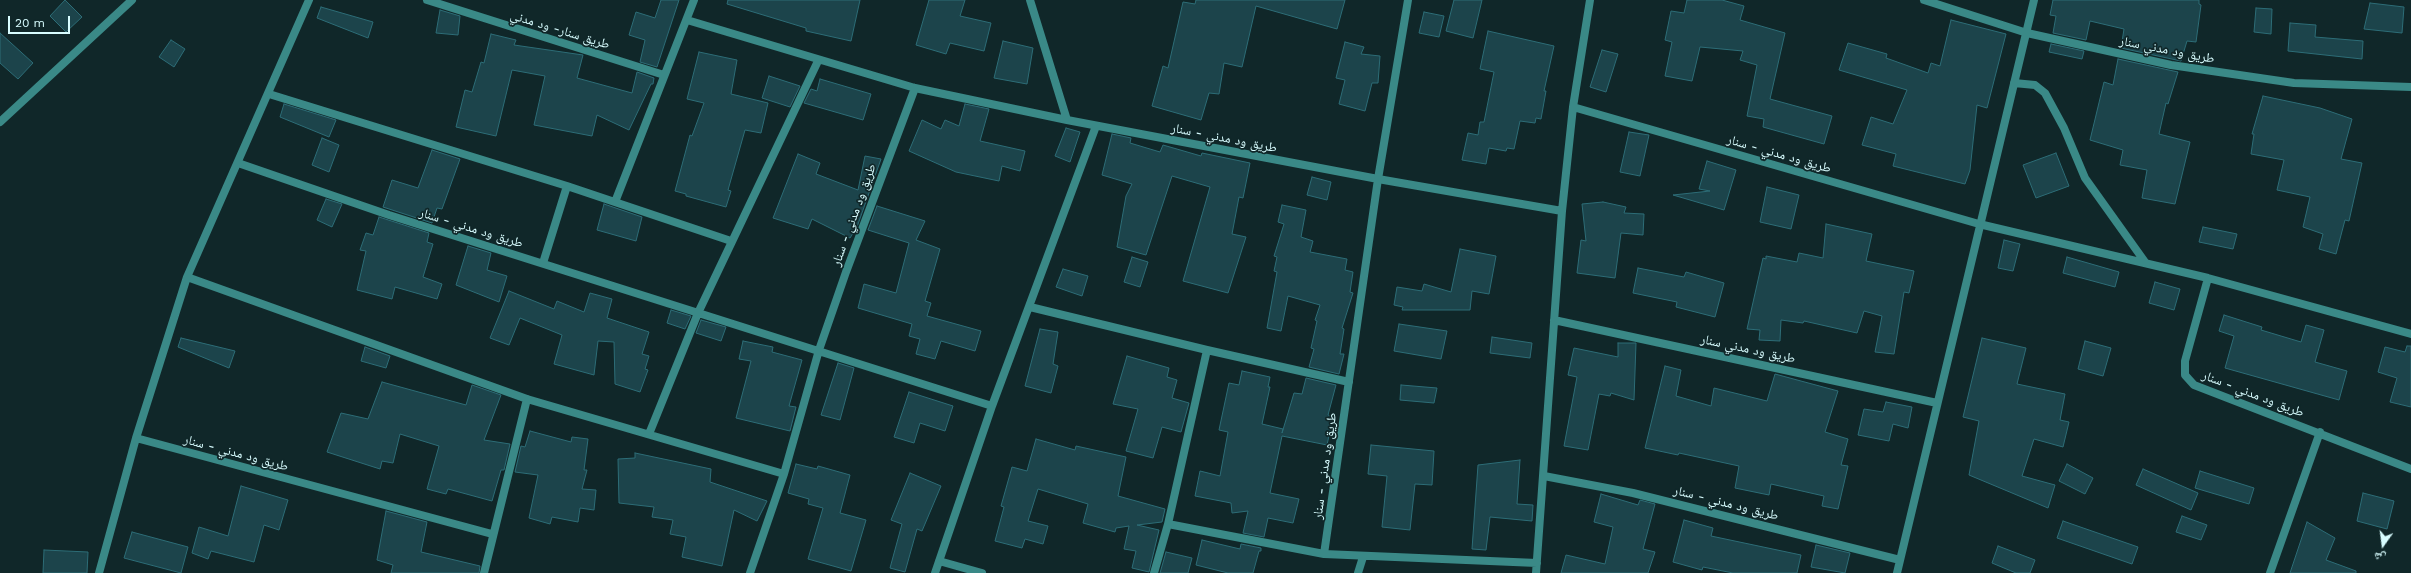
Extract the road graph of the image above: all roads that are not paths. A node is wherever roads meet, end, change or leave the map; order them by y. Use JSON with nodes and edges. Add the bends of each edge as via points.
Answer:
{"nodes":[{"id":1,"x":132,"y":0,"type":"edge"},
{"id":2,"x":309,"y":0,"type":"edge"},
{"id":3,"x":427,"y":0,"type":"edge"},
{"id":4,"x":694,"y":0,"type":"edge"},
{"id":5,"x":1030,"y":0,"type":"edge"},
{"id":6,"x":1408,"y":0,"type":"edge"},
{"id":7,"x":1590,"y":0,"type":"edge"},
{"id":8,"x":1924,"y":0,"type":"edge"},
{"id":9,"x":2034,"y":0,"type":"edge"},
{"id":10,"x":687,"y":20,"type":"junction"},
{"id":11,"x":2027,"y":33,"type":"junction"},
{"id":12,"x":818,"y":61,"type":"junction"},
{"id":13,"x":664,"y":75,"type":"junction"},
{"id":14,"x":2014,"y":82,"type":"junction"},
{"id":15,"x":2411,"y":87,"type":"edge"},
{"id":16,"x":915,"y":88,"type":"junction"},
{"id":17,"x":269,"y":94,"type":"junction"},
{"id":18,"x":1573,"y":107,"type":"junction"},
{"id":19,"x":1067,"y":120,"type":"junction"},
{"id":20,"x":0,"y":122,"type":"edge"},
{"id":21,"x":1096,"y":126,"type":"junction"},
{"id":22,"x":238,"y":163,"type":"junction"},
{"id":23,"x":1378,"y":179,"type":"junction"},
{"id":24,"x":567,"y":186,"type":"junction"},
{"id":25,"x":615,"y":202,"type":"junction"},
{"id":26,"x":1562,"y":211,"type":"junction"},
{"id":27,"x":1979,"y":224,"type":"junction"},
{"id":28,"x":731,"y":241,"type":"junction"},
{"id":29,"x":2145,"y":262,"type":"junction"},
{"id":30,"x":543,"y":263,"type":"junction"},
{"id":31,"x":187,"y":277,"type":"junction"},
{"id":32,"x":2208,"y":278,"type":"junction"},
{"id":33,"x":1030,"y":306,"type":"junction"},
{"id":34,"x":698,"y":313,"type":"junction"},
{"id":35,"x":1554,"y":320,"type":"junction"},
{"id":36,"x":2411,"y":334,"type":"edge"},
{"id":37,"x":819,"y":350,"type":"junction"},
{"id":38,"x":1207,"y":350,"type":"junction"},
{"id":39,"x":1349,"y":382,"type":"junction"},
{"id":40,"x":526,"y":399,"type":"junction"},
{"id":41,"x":1937,"y":403,"type":"junction"},
{"id":42,"x":992,"y":406,"type":"junction"},
{"id":43,"x":2320,"y":432,"type":"junction"},
{"id":44,"x":649,"y":434,"type":"junction"},
{"id":45,"x":136,"y":438,"type":"junction"},
{"id":46,"x":2410,"y":470,"type":"edge"},
{"id":47,"x":784,"y":474,"type":"junction"},
{"id":48,"x":1544,"y":476,"type":"junction"},
{"id":49,"x":1168,"y":524,"type":"junction"},
{"id":50,"x":492,"y":534,"type":"junction"},
{"id":51,"x":1324,"y":554,"type":"junction"},
{"id":52,"x":1363,"y":557,"type":"junction"},
{"id":53,"x":1900,"y":560,"type":"junction"},
{"id":54,"x":939,"y":561,"type":"junction"},
{"id":55,"x":1537,"y":563,"type":"junction"},
{"id":56,"x":100,"y":573,"type":"edge"},
{"id":57,"x":484,"y":573,"type":"edge"},
{"id":58,"x":750,"y":573,"type":"edge"},
{"id":59,"x":935,"y":573,"type":"edge"},
{"id":60,"x":982,"y":573,"type":"edge"},
{"id":61,"x":1154,"y":573,"type":"edge"},
{"id":62,"x":1358,"y":573,"type":"edge"},
{"id":63,"x":1536,"y":573,"type":"edge"},
{"id":64,"x":1897,"y":573,"type":"edge"},
{"id":65,"x":2270,"y":573,"type":"edge"}],
"edges":[{"from":1,"to":20,"type":"street"},
{"from":2,"to":17,"type":"street"},
{"from":3,"to":13,"type":"street","name":"طريق سنار- ود مدني"},
{"from":4,"to":10,"type":"street"},
{"from":5,"to":19,"type":"street"},
{"from":6,"to":23,"type":"street","name":"طريق ود مدني - سنار"},
{"from":7,"to":18,"type":"street"},
{"from":8,"to":11,"type":"street","name":"طريق ود مدني سنار"},
{"from":9,"to":11,"type":"street"},
{"from":10,"to":12,"type":"street","name":"طريق ود مدني - سنار"},
{"from":10,"to":13,"type":"street"},
{"from":11,"to":14,"type":"street"},
{"from":11,"to":15,"type":"street","name":"طريق ود مدني سنار","via":[[2171,65],[2294,83]]},
{"from":12,"to":16,"type":"street","name":"طريق ود مدني - سنار"},
{"from":12,"to":28,"type":"street","via":[[774,157]]},
{"from":13,"to":25,"type":"street"},
{"from":14,"to":27,"type":"street"},
{"from":14,"to":29,"type":"street","via":[[2035,85],[2045,93],[2064,128],[2085,178]]},
{"from":16,"to":19,"type":"street","name":"طريق ود مدني - سنار"},
{"from":16,"to":37,"type":"street","name":"طريق ود مدني - سنار"},
{"from":17,"to":22,"type":"street"},
{"from":17,"to":24,"type":"street"},
{"from":18,"to":26,"type":"street"},
{"from":18,"to":27,"type":"street","name":"طريق ود مدني - سنار"},
{"from":19,"to":21,"type":"street","name":"طريق ود مدني - سنار"},
{"from":21,"to":23,"type":"street","name":"طريق ود مدني - سنار"},
{"from":21,"to":33,"type":"street"},
{"from":22,"to":30,"type":"street","name":"طريق ود مدني - سنار","via":[[389,215]]},
{"from":22,"to":31,"type":"street"},
{"from":23,"to":26,"type":"street","name":"طريق ود مدني - سنار"},
{"from":23,"to":39,"type":"street","name":"طريق ود مدني - سنار"},
{"from":24,"to":25,"type":"street"},
{"from":24,"to":30,"type":"street"},
{"from":25,"to":28,"type":"street"},
{"from":26,"to":35,"type":"street"},
{"from":27,"to":29,"type":"street","name":"طريق ود مدني - سنار"},
{"from":27,"to":41,"type":"street"},
{"from":28,"to":34,"type":"street"},
{"from":29,"to":32,"type":"street","name":"طريق ود مدني - سنار"},
{"from":30,"to":34,"type":"street","name":"طريق ود مدني - سنار"},
{"from":31,"to":40,"type":"street"},
{"from":31,"to":45,"type":"street"},
{"from":32,"to":36,"type":"street","name":"طريق ود مدني - سنار"},
{"from":32,"to":43,"type":"street","name":"طريق ود مدني - سنار","via":[[2185,361],[2185,375],[2194,385]]},
{"from":33,"to":38,"type":"street"},
{"from":33,"to":42,"type":"street"},
{"from":34,"to":37,"type":"street","name":"طريق ود مدني - سنار"},
{"from":34,"to":44,"type":"street"},
{"from":35,"to":41,"type":"street","name":"طريق ود مدني سنار"},
{"from":35,"to":48,"type":"street"},
{"from":37,"to":42,"type":"street","name":"طريق ود مدني - سنار"},
{"from":37,"to":47,"type":"street","name":"طريق ود مدني - سنار"},
{"from":38,"to":39,"type":"street"},
{"from":38,"to":49,"type":"street"},
{"from":39,"to":51,"type":"street","name":"طريق ود مدني - سنار"},
{"from":40,"to":44,"type":"street"},
{"from":40,"to":50,"type":"street"},
{"from":41,"to":53,"type":"street"},
{"from":42,"to":54,"type":"street"},
{"from":43,"to":46,"type":"street"},
{"from":43,"to":65,"type":"street"},
{"from":44,"to":47,"type":"street"},
{"from":45,"to":50,"type":"street","name":"طريق ود مدني - سنار"},
{"from":45,"to":56,"type":"street"},
{"from":47,"to":58,"type":"street","name":"طريق ود مدني - سنار"},
{"from":48,"to":53,"type":"street","name":"طريق ود مدني - سنار","via":[[1648,496]]},
{"from":48,"to":55,"type":"street"},
{"from":49,"to":51,"type":"street"},
{"from":49,"to":61,"type":"street"},
{"from":50,"to":57,"type":"street"},
{"from":51,"to":52,"type":"street"},
{"from":52,"to":55,"type":"street"},
{"from":52,"to":62,"type":"street"},
{"from":53,"to":64,"type":"street"},
{"from":54,"to":59,"type":"street"},
{"from":54,"to":60,"type":"street"},
{"from":55,"to":63,"type":"street"}]}
